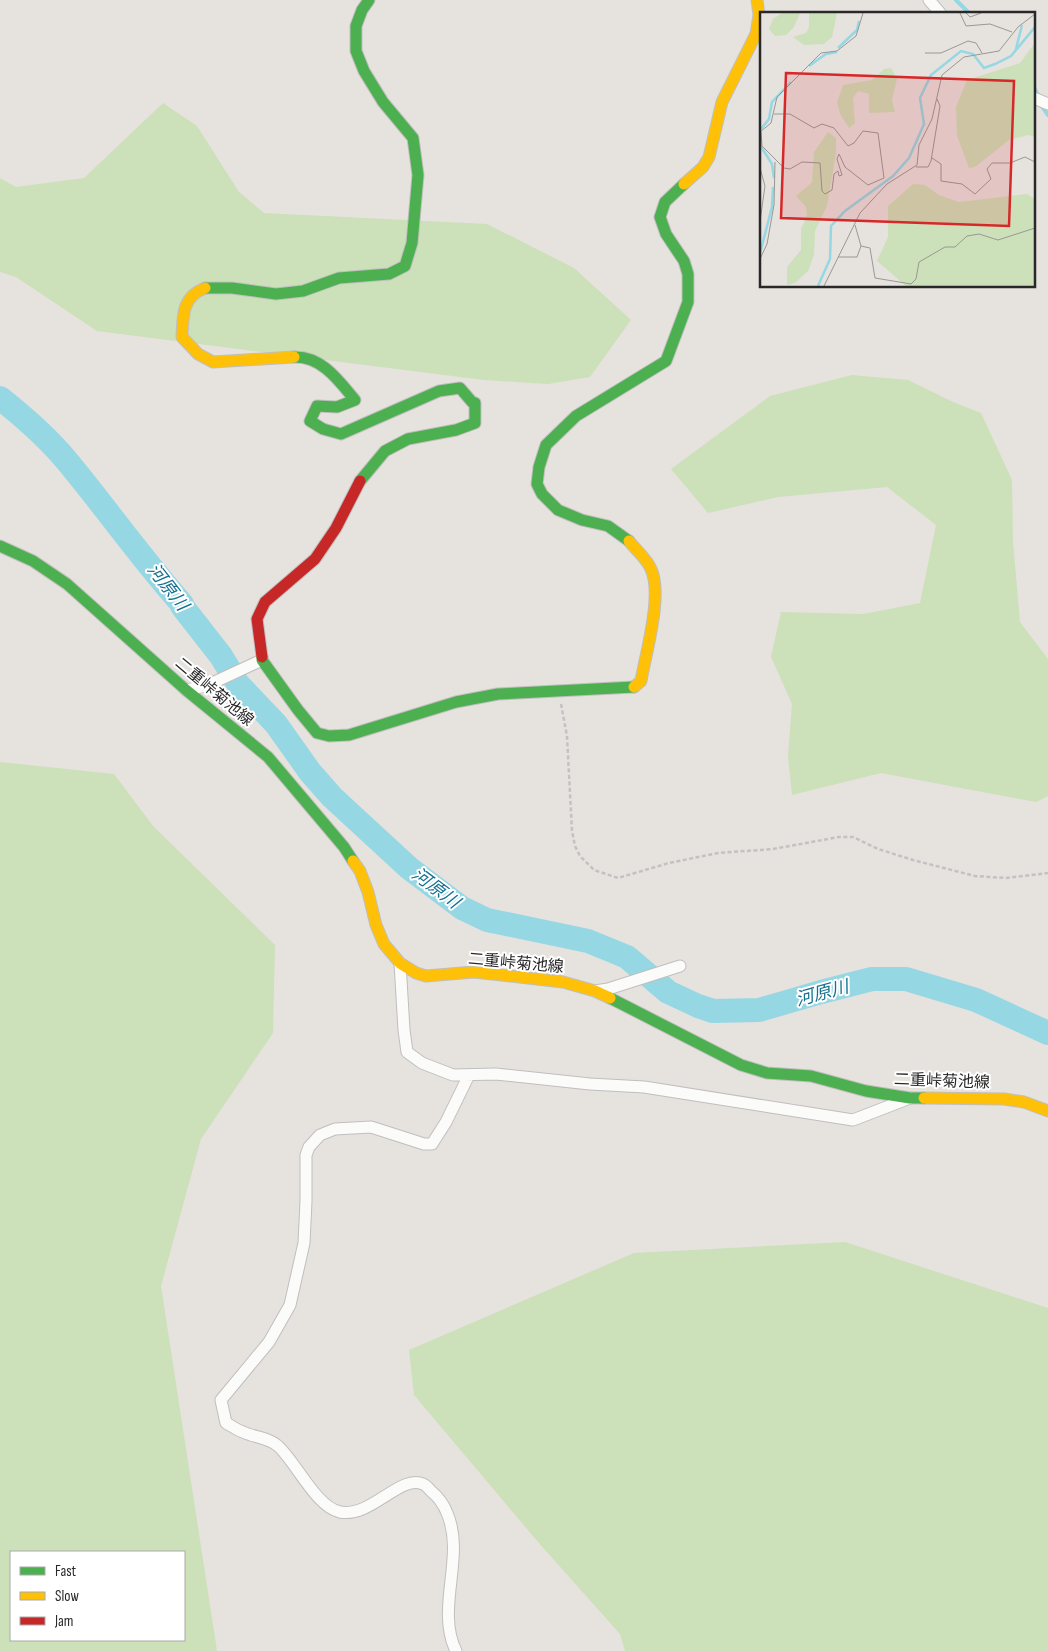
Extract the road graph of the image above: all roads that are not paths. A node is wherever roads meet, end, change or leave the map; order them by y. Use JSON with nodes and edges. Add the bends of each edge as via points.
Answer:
{"nodes":[{"id":1,"x":369,"y":0,"type":"edge"},
{"id":2,"x":757,"y":0,"type":"edge"},
{"id":3,"x":930,"y":0,"type":"edge"},
{"id":4,"x":939,"y":12,"type":"edge"},
{"id":5,"x":1036,"y":99,"type":"edge"},
{"id":6,"x":1048,"y":104,"type":"edge"},
{"id":7,"x":0,"y":546,"type":"edge"},
{"id":8,"x":262,"y":660,"type":"junction"},
{"id":9,"x":186,"y":690,"type":"junction"},
{"id":10,"x":400,"y":963,"type":"junction"},
{"id":11,"x":680,"y":966,"type":"dead end"},
{"id":12,"x":595,"y":991,"type":"junction"},
{"id":13,"x":469,"y":1075,"type":"junction"},
{"id":14,"x":910,"y":1098,"type":"junction"},
{"id":15,"x":1048,"y":1111,"type":"edge"},
{"id":16,"x":456,"y":1651,"type":"edge"}],
"edges":[{"from":1,"to":8,"type":"street","via":[[356,26],[356,52],[383,102],[413,138],[418,175],[412,243],[405,266],[389,274],[339,278],[303,292],[276,294],[203,288],[188,298],[183,313],[182,337],[198,354],[213,362],[302,357],[327,368],[356,400],[334,409],[317,406],[310,421],[323,430],[340,434],[439,390],[460,388],[475,403],[475,423],[408,439],[379,457],[362,477],[336,528],[315,560],[265,602],[257,619]]},
{"from":2,"to":8,"type":"street","via":[[756,34],[722,102],[709,156],[703,167],[665,202],[660,217],[688,274],[688,302],[666,361],[576,416],[546,445],[539,467],[537,484],[558,510],[608,526],[626,538],[652,570],[656,597],[641,682],[633,688],[498,694],[456,702],[349,735],[329,736],[317,733]]},
{"from":3,"to":4,"type":"street"},
{"from":5,"to":6,"type":"street"},
{"from":7,"to":9,"type":"street","name":"二重峠菊池線","via":[[33,561],[67,584]]},
{"from":8,"to":9,"type":"street","via":[[206,686]]},
{"from":9,"to":10,"type":"street","name":"二重峠菊池線","via":[[268,757],[344,847],[360,871],[384,944]]},
{"from":10,"to":12,"type":"street","name":"二重峠菊池線","via":[[426,976],[474,972],[563,982]]},
{"from":10,"to":13,"type":"street","via":[[407,1052],[422,1063],[453,1075]]},
{"from":11,"to":12,"type":"street"},
{"from":12,"to":14,"type":"street","name":"二重峠菊池線","via":[[741,1066],[757,1071],[811,1076],[866,1091]]},
{"from":13,"to":14,"type":"street","via":[[496,1074],[644,1087],[853,1120]]},
{"from":13,"to":16,"type":"street","via":[[432,1144],[371,1127],[335,1128],[320,1135],[309,1147],[306,1155],[304,1243],[290,1305],[269,1342],[221,1400],[226,1423],[277,1445],[319,1498],[337,1512],[361,1511],[407,1483],[422,1484],[435,1494],[447,1513],[454,1541],[448,1616],[451,1642]]},
{"from":14,"to":15,"type":"street","name":"二重峠菊池線","via":[[1004,1099]]}]}
